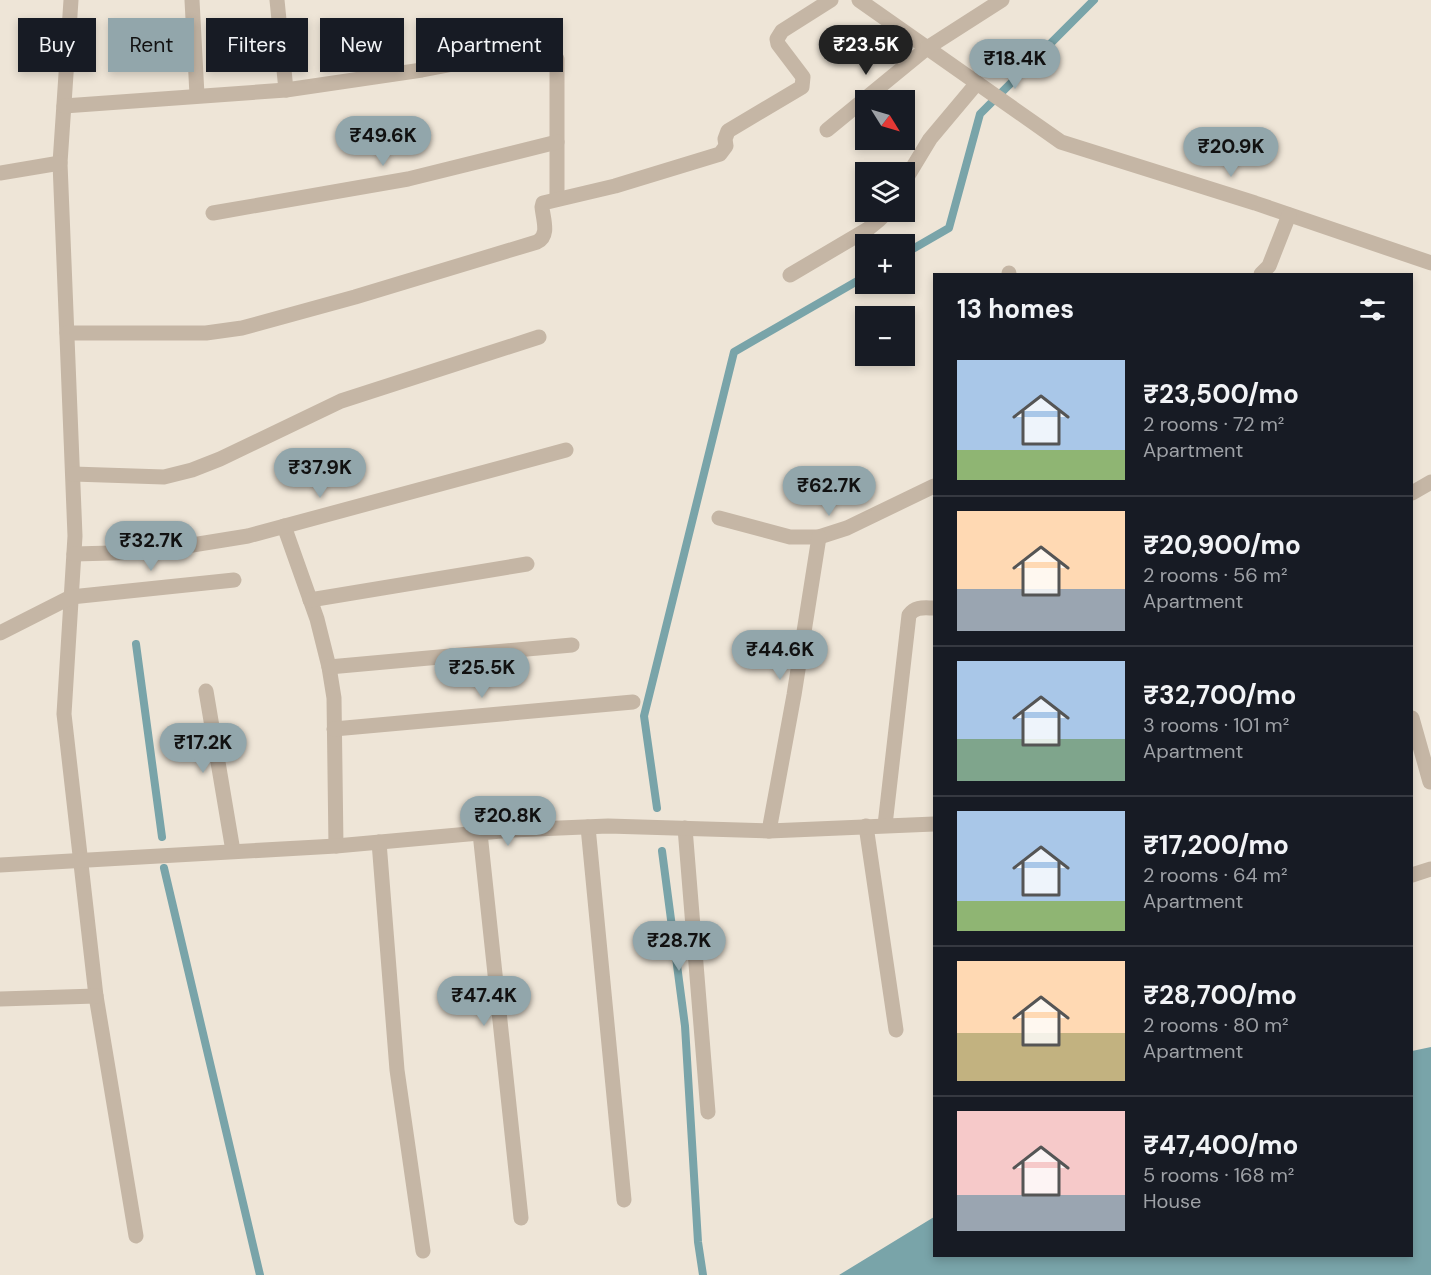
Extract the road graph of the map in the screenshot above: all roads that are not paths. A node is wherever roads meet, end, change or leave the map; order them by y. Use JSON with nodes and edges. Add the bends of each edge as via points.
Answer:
{"nodes":[{"id":1,"x":71,"y":0,"type":"edge"},
{"id":2,"x":192,"y":0,"type":"edge"},
{"id":3,"x":277,"y":0,"type":"edge"},
{"id":4,"x":831,"y":0,"type":"edge"},
{"id":5,"x":859,"y":0,"type":"edge"},
{"id":6,"x":1002,"y":0,"type":"edge"},
{"id":7,"x":927,"y":48,"type":"junction"},
{"id":8,"x":977,"y":83,"type":"junction"},
{"id":9,"x":286,"y":90,"type":"junction"},
{"id":10,"x":197,"y":95,"type":"junction"},
{"id":11,"x":64,"y":106,"type":"junction"},
{"id":12,"x":827,"y":130,"type":"dead end"},
{"id":13,"x":557,"y":142,"type":"junction"},
{"id":14,"x":60,"y":163,"type":"junction"},
{"id":15,"x":915,"y":164,"type":"edge"},
{"id":16,"x":0,"y":173,"type":"edge"},
{"id":17,"x":556,"y":199,"type":"junction"},
{"id":18,"x":213,"y":213,"type":"dead end"},
{"id":19,"x":1289,"y":215,"type":"junction"},
{"id":20,"x":877,"y":222,"type":"edge"},
{"id":21,"x":1431,"y":264,"type":"edge"},
{"id":22,"x":1262,"y":273,"type":"edge"},
{"id":23,"x":790,"y":275,"type":"dead end"},
{"id":24,"x":67,"y":333,"type":"junction"},
{"id":25,"x":539,"y":337,"type":"dead end"},
{"id":26,"x":566,"y":450,"type":"dead end"},
{"id":27,"x":73,"y":474,"type":"junction"},
{"id":28,"x":1431,"y":482,"type":"edge"},
{"id":29,"x":933,"y":486,"type":"edge"},
{"id":30,"x":1413,"y":492,"type":"edge"},
{"id":31,"x":719,"y":518,"type":"dead end"},
{"id":32,"x":284,"y":526,"type":"junction"},
{"id":33,"x":819,"y":537,"type":"junction"},
{"id":34,"x":74,"y":554,"type":"junction"},
{"id":35,"x":527,"y":564,"type":"dead end"},
{"id":36,"x":234,"y":580,"type":"dead end"},
{"id":37,"x":71,"y":597,"type":"junction"},
{"id":38,"x":310,"y":600,"type":"junction"},
{"id":39,"x":933,"y":608,"type":"edge"},
{"id":40,"x":0,"y":633,"type":"edge"},
{"id":41,"x":572,"y":645,"type":"dead end"},
{"id":42,"x":329,"y":667,"type":"junction"},
{"id":43,"x":206,"y":691,"type":"dead end"},
{"id":44,"x":633,"y":702,"type":"dead end"},
{"id":45,"x":1413,"y":722,"type":"edge"},
{"id":46,"x":334,"y":729,"type":"junction"},
{"id":47,"x":1430,"y":782,"type":"edge"},
{"id":48,"x":933,"y":824,"type":"edge"},
{"id":49,"x":885,"y":825,"type":"junction"},
{"id":50,"x":866,"y":826,"type":"junction"},
{"id":51,"x":588,"y":827,"type":"junction"},
{"id":52,"x":685,"y":828,"type":"junction"},
{"id":53,"x":770,"y":831,"type":"junction"},
{"id":54,"x":480,"y":833,"type":"junction"},
{"id":55,"x":379,"y":842,"type":"junction"},
{"id":56,"x":336,"y":846,"type":"junction"},
{"id":57,"x":233,"y":851,"type":"junction"},
{"id":58,"x":81,"y":860,"type":"junction"},
{"id":59,"x":0,"y":865,"type":"edge"},
{"id":60,"x":1431,"y":869,"type":"edge"},
{"id":61,"x":1413,"y":875,"type":"edge"},
{"id":62,"x":96,"y":996,"type":"junction"},
{"id":63,"x":0,"y":999,"type":"edge"},
{"id":64,"x":896,"y":1030,"type":"dead end"},
{"id":65,"x":708,"y":1112,"type":"dead end"},
{"id":66,"x":624,"y":1200,"type":"dead end"},
{"id":67,"x":520,"y":1218,"type":"dead end"},
{"id":68,"x":136,"y":1236,"type":"dead end"},
{"id":69,"x":423,"y":1251,"type":"dead end"}],
"edges":[{"from":1,"to":11,"type":"street"},
{"from":2,"to":10,"type":"street"},
{"from":3,"to":9,"type":"street"},
{"from":4,"to":17,"type":"street","via":[[782,31],[777,39],[803,77],[802,87],[728,131],[726,146],[720,154],[615,186]]},
{"from":5,"to":7,"type":"street"},
{"from":6,"to":7,"type":"street"},
{"from":7,"to":8,"type":"street"},
{"from":7,"to":12,"type":"street"},
{"from":8,"to":15,"type":"street","via":[[930,139]]},
{"from":8,"to":19,"type":"street","via":[[1061,142]]},
{"from":9,"to":10,"type":"street"},
{"from":9,"to":13,"type":"street","via":[[548,48],[557,59]]},
{"from":10,"to":11,"type":"street"},
{"from":11,"to":14,"type":"street"},
{"from":13,"to":17,"type":"street"},
{"from":13,"to":18,"type":"street","via":[[408,179]]},
{"from":14,"to":16,"type":"street"},
{"from":14,"to":24,"type":"street"},
{"from":17,"to":24,"type":"street","via":[[543,203],[543,240],[242,328],[206,333]]},
{"from":19,"to":21,"type":"street"},
{"from":19,"to":22,"type":"street","via":[[1269,266]]},
{"from":20,"to":23,"type":"street"},
{"from":24,"to":27,"type":"street"},
{"from":25,"to":27,"type":"street","via":[[341,401],[192,470],[164,477]]},
{"from":26,"to":32,"type":"street"},
{"from":27,"to":34,"type":"street"},
{"from":28,"to":30,"type":"street"},
{"from":29,"to":33,"type":"street","via":[[847,528]]},
{"from":31,"to":33,"type":"street","via":[[790,537]]},
{"from":32,"to":34,"type":"street","via":[[248,536],[149,552]]},
{"from":32,"to":38,"type":"street"},
{"from":33,"to":53,"type":"street"},
{"from":34,"to":37,"type":"street"},
{"from":35,"to":38,"type":"street"},
{"from":36,"to":37,"type":"street"},
{"from":37,"to":40,"type":"street"},
{"from":37,"to":58,"type":"street","via":[[64,714]]},
{"from":38,"to":42,"type":"street"},
{"from":39,"to":49,"type":"street","via":[[919,608],[909,615]]},
{"from":41,"to":42,"type":"street"},
{"from":42,"to":46,"type":"street"},
{"from":43,"to":57,"type":"street"},
{"from":44,"to":46,"type":"street"},
{"from":45,"to":47,"type":"street"},
{"from":46,"to":56,"type":"street"},
{"from":48,"to":49,"type":"street"},
{"from":49,"to":50,"type":"street"},
{"from":50,"to":53,"type":"street"},
{"from":50,"to":64,"type":"street"},
{"from":51,"to":52,"type":"street"},
{"from":51,"to":54,"type":"street"},
{"from":51,"to":66,"type":"street"},
{"from":52,"to":53,"type":"street"},
{"from":52,"to":65,"type":"street"},
{"from":54,"to":55,"type":"street"},
{"from":54,"to":67,"type":"street"},
{"from":55,"to":56,"type":"street"},
{"from":55,"to":69,"type":"street","via":[[397,1070]]},
{"from":56,"to":57,"type":"street"},
{"from":57,"to":58,"type":"street"},
{"from":58,"to":59,"type":"street"},
{"from":58,"to":62,"type":"street"},
{"from":60,"to":61,"type":"street"},
{"from":62,"to":63,"type":"street"},
{"from":62,"to":68,"type":"street"}]}
